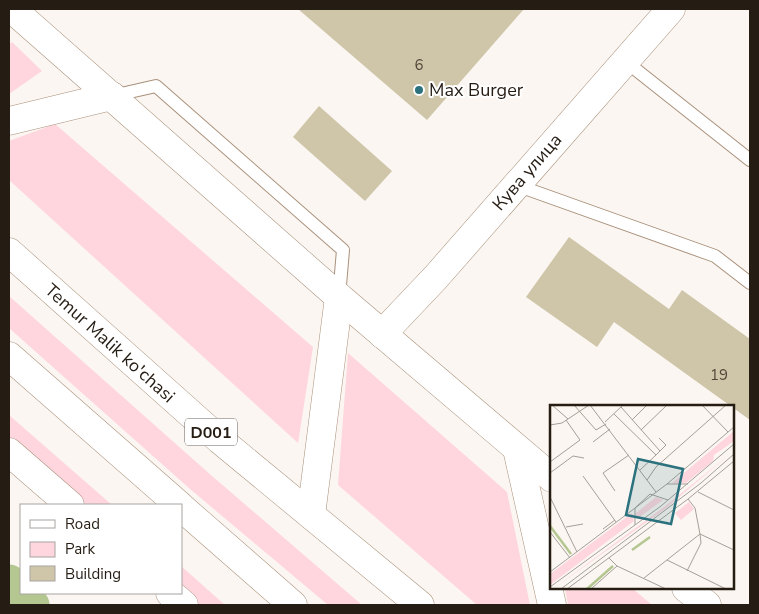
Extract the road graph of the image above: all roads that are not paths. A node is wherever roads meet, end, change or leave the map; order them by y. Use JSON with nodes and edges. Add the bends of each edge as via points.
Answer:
{"nodes":[{"id":1,"x":12,"y":9,"type":"edge"},
{"id":2,"x":671,"y":9,"type":"edge"},
{"id":3,"x":625,"y":61,"type":"junction"},
{"id":4,"x":112,"y":96,"type":"junction"},
{"id":5,"x":9,"y":121,"type":"edge"},
{"id":6,"x":750,"y":160,"type":"edge"},
{"id":7,"x":516,"y":185,"type":"junction"},
{"id":8,"x":9,"y":252,"type":"edge"},
{"id":9,"x":750,"y":283,"type":"edge"},
{"id":10,"x":339,"y":297,"type":"junction"},
{"id":11,"x":382,"y":334,"type":"junction"},
{"id":12,"x":9,"y":356,"type":"edge"},
{"id":13,"x":517,"y":449,"type":"junction"},
{"id":14,"x":9,"y":452,"type":"edge"},
{"id":15,"x":550,"y":476,"type":"edge"},
{"id":16,"x":69,"y":504,"type":"edge"},
{"id":17,"x":178,"y":504,"type":"edge"},
{"id":18,"x":182,"y":508,"type":"edge"},
{"id":19,"x":311,"y":515,"type":"junction"},
{"id":20,"x":687,"y":589,"type":"edge"},
{"id":21,"x":171,"y":594,"type":"edge"},
{"id":22,"x":184,"y":605,"type":"edge"},
{"id":23,"x":293,"y":605,"type":"edge"},
{"id":24,"x":420,"y":605,"type":"edge"},
{"id":25,"x":552,"y":605,"type":"edge"},
{"id":26,"x":707,"y":605,"type":"edge"}],
"edges":[{"from":1,"to":4,"type":"main road"},
{"from":2,"to":3,"type":"main road","name":"Кува улица"},
{"from":3,"to":6,"type":"lane"},
{"from":3,"to":7,"type":"main road","name":"Кува улица"},
{"from":4,"to":5,"type":"main road"},
{"from":4,"to":10,"type":"main road"},
{"from":4,"to":10,"type":"lane","via":[[156,86],[343,250]]},
{"from":7,"to":9,"type":"lane","via":[[714,256]]},
{"from":7,"to":11,"type":"main road","name":"Кува улица"},
{"from":8,"to":19,"type":"main road","name":"Temur Malik ko'chasi","number":"D001","via":[[220,440]]},
{"from":10,"to":11,"type":"main road"},
{"from":10,"to":19,"type":"main road"},
{"from":11,"to":13,"type":"main road"},
{"from":12,"to":17,"type":"main road"},
{"from":13,"to":15,"type":"main road"},
{"from":13,"to":25,"type":"main road"},
{"from":14,"to":16,"type":"main road"},
{"from":18,"to":23,"type":"main road"},
{"from":19,"to":24,"type":"main road","name":"Temur Malik ko'chasi","number":"D001"},
{"from":20,"to":26,"type":"main road"},
{"from":21,"to":22,"type":"main road"}]}
